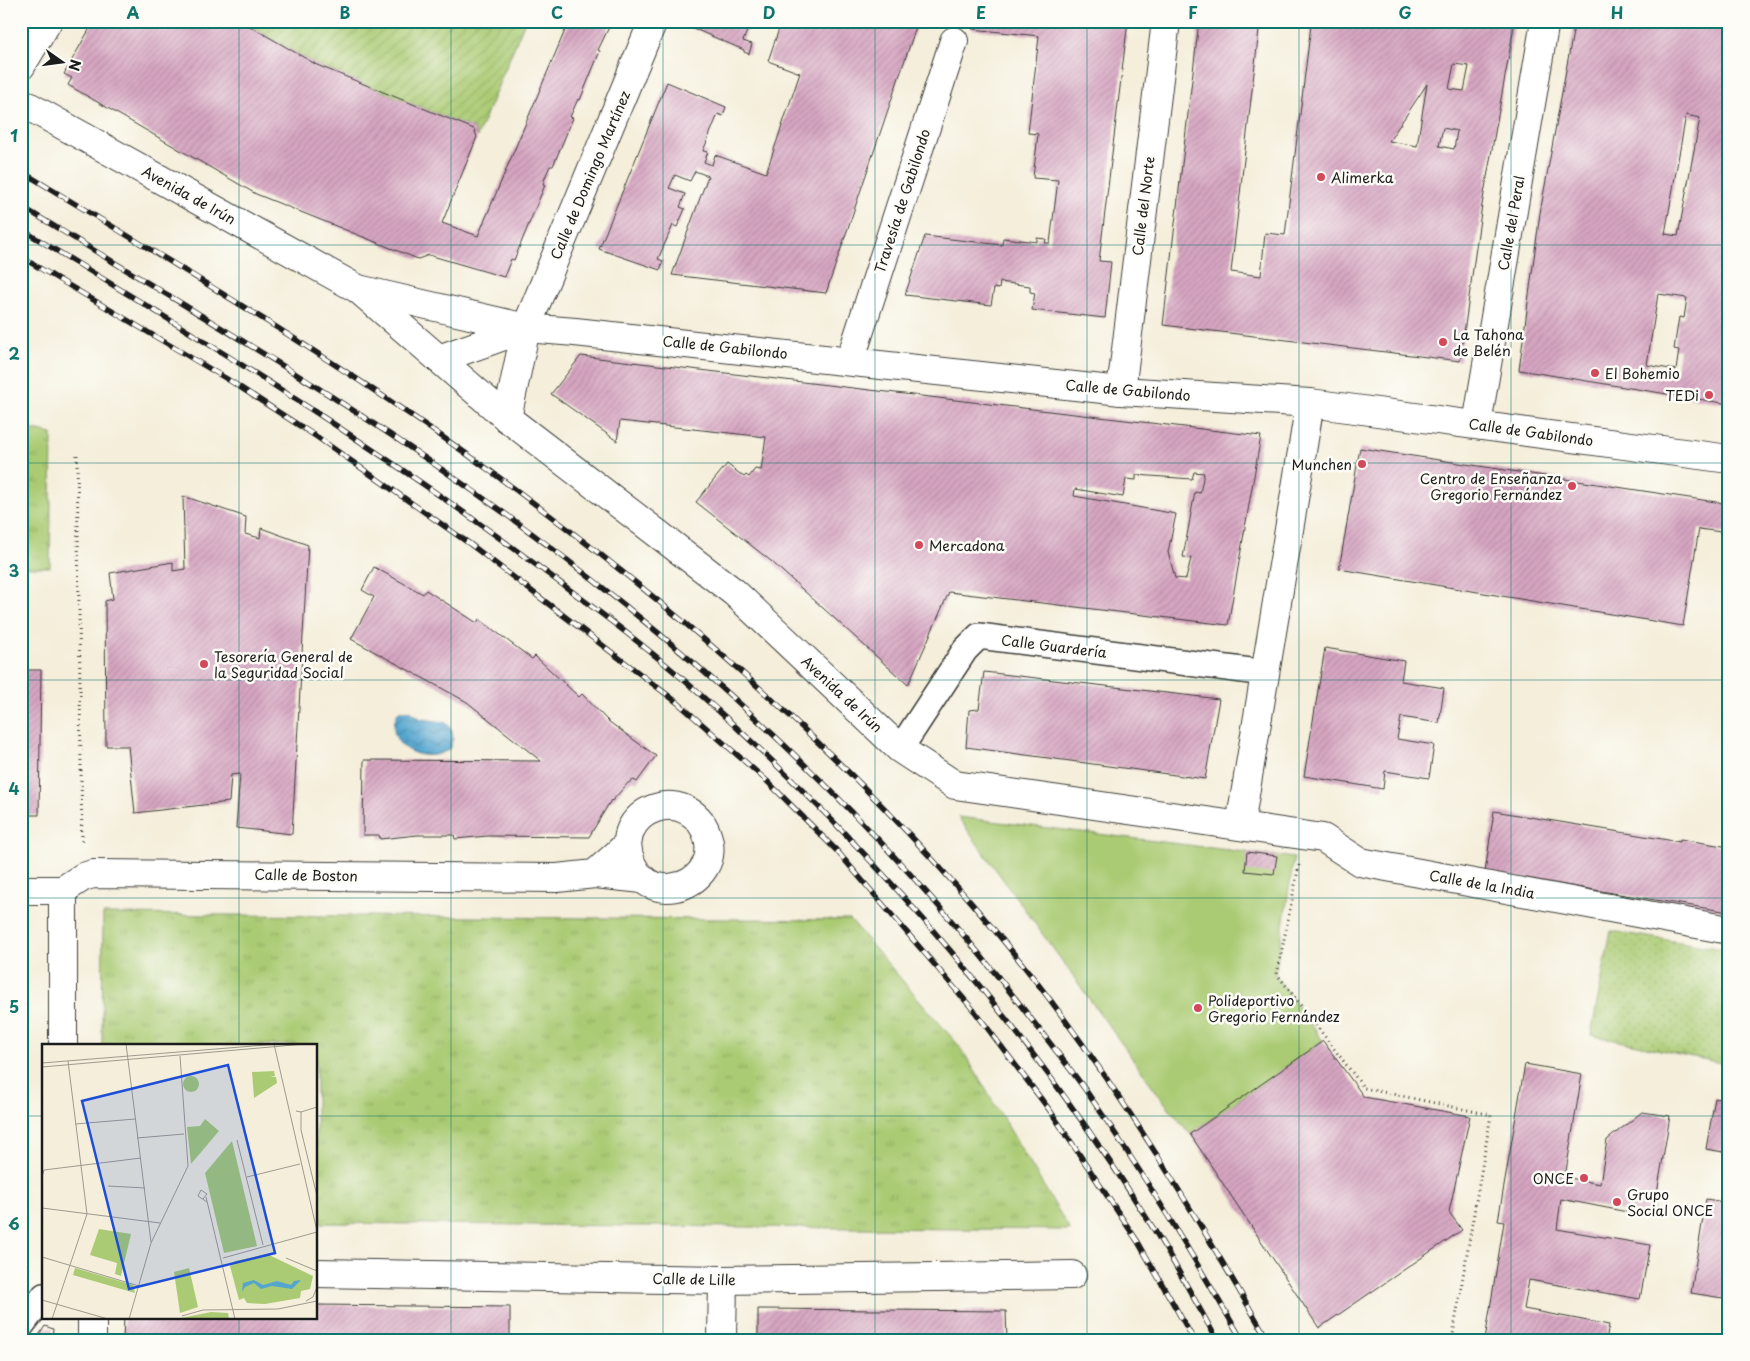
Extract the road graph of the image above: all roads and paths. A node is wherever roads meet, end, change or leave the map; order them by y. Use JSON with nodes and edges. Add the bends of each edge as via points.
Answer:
{"nodes":[{"id":1,"x":48,"y":21,"type":"edge"},
{"id":2,"x":653,"y":21,"type":"edge"},
{"id":3,"x":1166,"y":21,"type":"edge"},
{"id":4,"x":1545,"y":21,"type":"edge"},
{"id":5,"x":954,"y":41,"type":"dead end"},
{"id":6,"x":21,"y":66,"type":"edge"},
{"id":7,"x":21,"y":102,"type":"edge"},
{"id":8,"x":358,"y":289,"type":"junction"},
{"id":9,"x":526,"y":328,"type":"junction"},
{"id":10,"x":439,"y":359,"type":"junction"},
{"id":11,"x":850,"y":360,"type":"junction"},
{"id":12,"x":1121,"y":391,"type":"junction"},
{"id":13,"x":1310,"y":403,"type":"junction"},
{"id":14,"x":507,"y":418,"type":"junction"},
{"id":15,"x":1476,"y":424,"type":"junction"},
{"id":16,"x":77,"y":455,"type":"dead end"},
{"id":17,"x":1729,"y":459,"type":"edge"},
{"id":18,"x":1266,"y":673,"type":"junction"},
{"id":19,"x":900,"y":749,"type":"junction"},
{"id":20,"x":1240,"y":825,"type":"junction"},
{"id":21,"x":1305,"y":835,"type":"junction"},
{"id":22,"x":627,"y":844,"type":"junction"},
{"id":23,"x":595,"y":874,"type":"junction"},
{"id":24,"x":643,"y":880,"type":"junction"},
{"id":25,"x":73,"y":884,"type":"junction"},
{"id":26,"x":21,"y":890,"type":"edge"},
{"id":27,"x":1729,"y":930,"type":"edge"},
{"id":28,"x":26,"y":981,"type":"dead end"},
{"id":29,"x":21,"y":988,"type":"edge"},
{"id":30,"x":63,"y":1044,"type":"edge"},
{"id":31,"x":318,"y":1273,"type":"edge"},
{"id":32,"x":1072,"y":1275,"type":"dead end"},
{"id":33,"x":723,"y":1280,"type":"junction"},
{"id":34,"x":42,"y":1299,"type":"edge"},
{"id":35,"x":92,"y":1318,"type":"edge"},
{"id":36,"x":21,"y":1326,"type":"edge"},
{"id":37,"x":92,"y":1340,"type":"edge"},
{"id":38,"x":722,"y":1340,"type":"edge"},
{"id":39,"x":1452,"y":1340,"type":"edge"}],
"edges":[{"from":1,"to":6,"type":"street"},
{"from":2,"to":9,"type":"street","name":"Calle de Domingo Martínez"},
{"from":3,"to":12,"type":"street","name":"Calle del Norte"},
{"from":4,"to":15,"type":"street","name":"Calle del Peral"},
{"from":5,"to":11,"type":"street","name":"Travesía de Gabilondo"},
{"from":7,"to":8,"type":"street","name":"Avenida de Irún"},
{"from":8,"to":9,"type":"street","name":"Avenida de Irún"},
{"from":8,"to":10,"type":"street","name":"Avenida de Irún"},
{"from":9,"to":10,"type":"street"},
{"from":9,"to":11,"type":"street","name":"Calle de Gabilondo"},
{"from":9,"to":14,"type":"street"},
{"from":10,"to":14,"type":"street","name":"Avenida de Irún"},
{"from":11,"to":12,"type":"street","name":"Calle de Gabilondo"},
{"from":12,"to":13,"type":"street","name":"Calle de Gabilondo"},
{"from":13,"to":15,"type":"street","name":"Calle de Gabilondo"},
{"from":13,"to":18,"type":"street"},
{"from":14,"to":19,"type":"street","name":"Avenida de Irún","via":[[735,592]]},
{"from":15,"to":17,"type":"street","name":"Calle de Gabilondo"},
{"from":16,"to":25,"type":"path"},
{"from":18,"to":19,"type":"street","name":"Calle Guardería","via":[[979,636],[966,650]]},
{"from":18,"to":20,"type":"street"},
{"from":19,"to":20,"type":"street","name":"Avenida de Irún","via":[[955,785]]},
{"from":20,"to":21,"type":"street","name":"Calle de la India"},
{"from":21,"to":27,"type":"street","name":"Calle de la India","via":[[1323,838],[1360,862]]},
{"from":21,"to":39,"type":"path","via":[[1277,974],[1364,1088],[1490,1115]]},
{"from":22,"to":23,"type":"street","name":"Calle de Boston"},
{"from":22,"to":24,"type":"street","via":[[633,869]]},
{"from":22,"to":24,"type":"street","name":"Calle de Boston","via":[[630,830],[638,819],[662,806],[688,811],[706,830],[708,857],[693,880],[668,888]]},
{"from":23,"to":24,"type":"street","name":"Calle de Boston"},
{"from":23,"to":25,"type":"street","name":"Calle de Boston","via":[[557,878],[92,874]]},
{"from":25,"to":26,"type":"street","name":"Calle de Boston"},
{"from":25,"to":30,"type":"street"},
{"from":28,"to":29,"type":"path"},
{"from":31,"to":33,"type":"street","name":"Calle de Lille"},
{"from":32,"to":33,"type":"street","name":"Calle de Lille"},
{"from":33,"to":38,"type":"street"},
{"from":34,"to":36,"type":"street"},
{"from":35,"to":37,"type":"street"}]}
